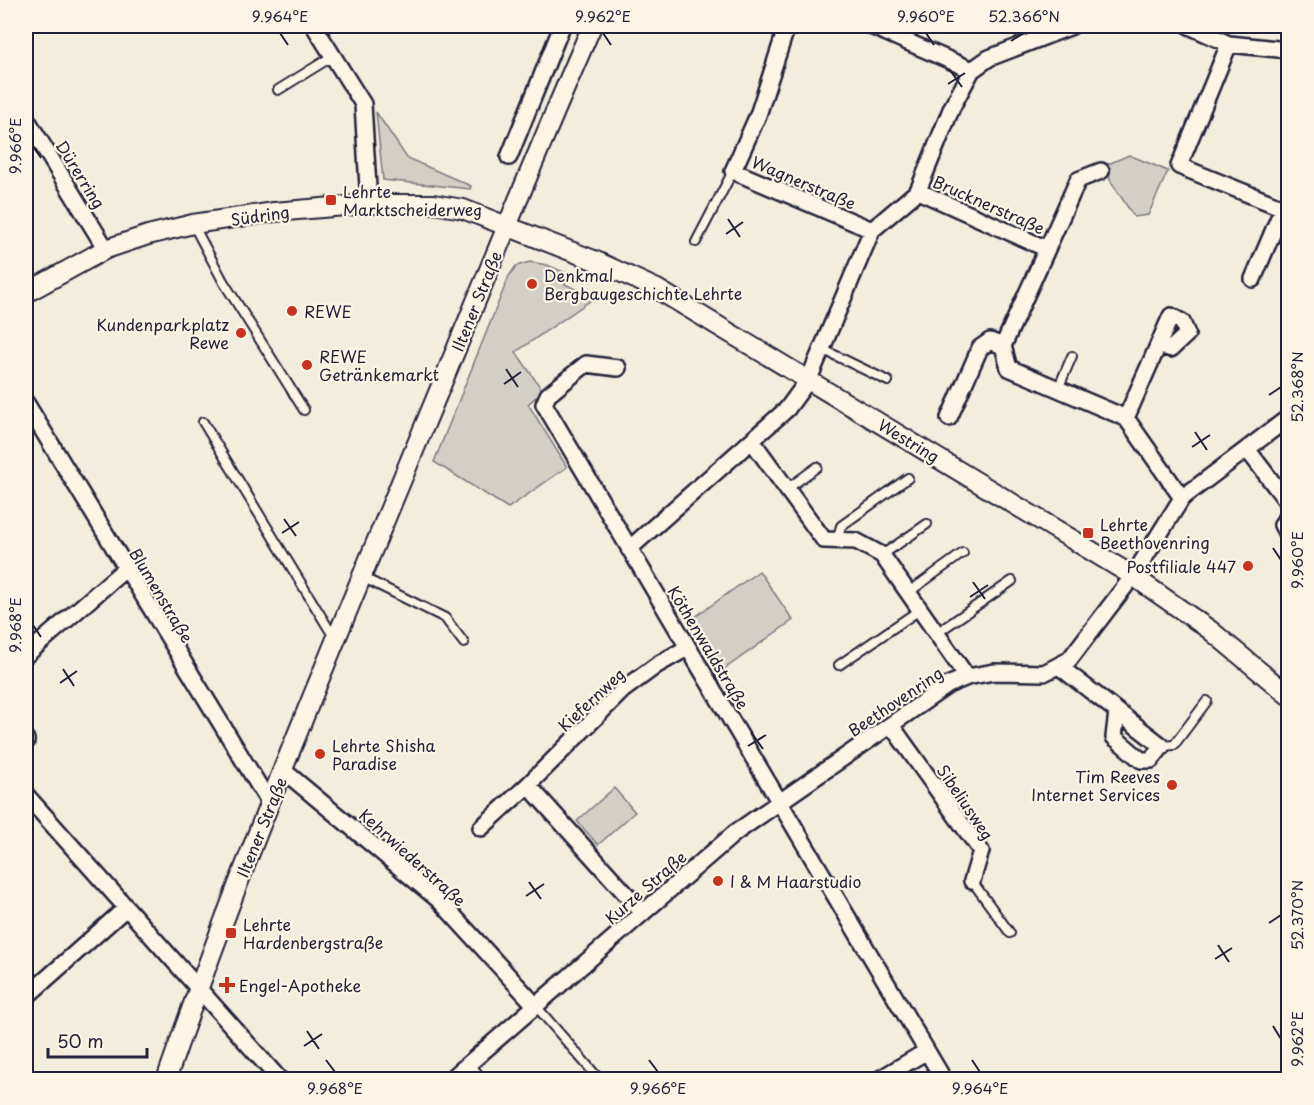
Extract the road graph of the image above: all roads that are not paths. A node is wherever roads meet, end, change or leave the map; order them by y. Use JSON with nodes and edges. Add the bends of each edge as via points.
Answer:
{"nodes":[{"id":1,"x":562,"y":26,"type":"edge"},
{"id":2,"x":592,"y":26,"type":"edge"},
{"id":3,"x":787,"y":26,"type":"edge"},
{"id":4,"x":871,"y":26,"type":"edge"},
{"id":5,"x":1072,"y":26,"type":"edge"},
{"id":6,"x":1189,"y":26,"type":"edge"},
{"id":7,"x":318,"y":28,"type":"edge"},
{"id":8,"x":1048,"y":30,"type":"edge"},
{"id":9,"x":1229,"y":44,"type":"junction"},
{"id":10,"x":1288,"y":50,"type":"edge"},
{"id":11,"x":333,"y":56,"type":"junction"},
{"id":12,"x":972,"y":70,"type":"junction"},
{"id":13,"x":278,"y":90,"type":"dead end"},
{"id":14,"x":26,"y":118,"type":"edge"},
{"id":15,"x":509,"y":157,"type":"dead end"},
{"id":16,"x":733,"y":171,"type":"junction"},
{"id":17,"x":1101,"y":171,"type":"dead end"},
{"id":18,"x":918,"y":191,"type":"junction"},
{"id":19,"x":369,"y":204,"type":"junction"},
{"id":20,"x":193,"y":224,"type":"junction"},
{"id":21,"x":506,"y":226,"type":"junction"},
{"id":22,"x":872,"y":230,"type":"junction"},
{"id":23,"x":696,"y":242,"type":"dead end"},
{"id":24,"x":106,"y":249,"type":"junction"},
{"id":25,"x":1047,"y":249,"type":"junction"},
{"id":26,"x":1253,"y":279,"type":"dead end"},
{"id":27,"x":26,"y":293,"type":"edge"},
{"id":28,"x":1159,"y":345,"type":"dead end"},
{"id":29,"x":1003,"y":346,"type":"junction"},
{"id":30,"x":822,"y":349,"type":"junction"},
{"id":31,"x":1072,"y":356,"type":"dead end"},
{"id":32,"x":618,"y":368,"type":"dead end"},
{"id":33,"x":809,"y":380,"type":"junction"},
{"id":34,"x":888,"y":381,"type":"dead end"},
{"id":35,"x":1058,"y":390,"type":"junction"},
{"id":36,"x":26,"y":403,"type":"edge"},
{"id":37,"x":304,"y":410,"type":"dead end"},
{"id":38,"x":949,"y":418,"type":"dead end"},
{"id":39,"x":1126,"y":418,"type":"junction"},
{"id":40,"x":1288,"y":418,"type":"edge"},
{"id":41,"x":203,"y":422,"type":"dead end"},
{"id":42,"x":752,"y":441,"type":"junction"},
{"id":43,"x":1247,"y":449,"type":"junction"},
{"id":44,"x":817,"y":467,"type":"dead end"},
{"id":45,"x":908,"y":478,"type":"dead end"},
{"id":46,"x":787,"y":489,"type":"junction"},
{"id":47,"x":1182,"y":498,"type":"junction"},
{"id":48,"x":1288,"y":503,"type":"edge"},
{"id":49,"x":1288,"y":514,"type":"edge"},
{"id":50,"x":927,"y":524,"type":"dead end"},
{"id":51,"x":1288,"y":536,"type":"edge"},
{"id":52,"x":837,"y":540,"type":"junction"},
{"id":53,"x":629,"y":549,"type":"junction"},
{"id":54,"x":963,"y":553,"type":"dead end"},
{"id":55,"x":882,"y":555,"type":"junction"},
{"id":56,"x":125,"y":569,"type":"junction"},
{"id":57,"x":1133,"y":576,"type":"junction"},
{"id":58,"x":362,"y":577,"type":"junction"},
{"id":59,"x":1012,"y":581,"type":"dead end"},
{"id":60,"x":909,"y":592,"type":"junction"},
{"id":61,"x":921,"y":609,"type":"junction"},
{"id":62,"x":937,"y":633,"type":"junction"},
{"id":63,"x":336,"y":640,"type":"junction"},
{"id":64,"x":464,"y":643,"type":"dead end"},
{"id":65,"x":687,"y":648,"type":"junction"},
{"id":66,"x":26,"y":655,"type":"edge"},
{"id":67,"x":839,"y":665,"type":"dead end"},
{"id":68,"x":1060,"y":667,"type":"junction"},
{"id":69,"x":967,"y":677,"type":"junction"},
{"id":70,"x":1288,"y":694,"type":"edge"},
{"id":71,"x":1207,"y":701,"type":"dead end"},
{"id":72,"x":1118,"y":712,"type":"junction"},
{"id":73,"x":891,"y":725,"type":"junction"},
{"id":74,"x":1162,"y":746,"type":"junction"},
{"id":75,"x":284,"y":771,"type":"junction"},
{"id":76,"x":528,"y":786,"type":"junction"},
{"id":77,"x":782,"y":802,"type":"junction"},
{"id":78,"x":270,"y":804,"type":"junction"},
{"id":79,"x":29,"y":805,"type":"edge"},
{"id":80,"x":481,"y":828,"type":"dead end"},
{"id":81,"x":972,"y":881,"type":"joint"},
{"id":82,"x":126,"y":908,"type":"junction"},
{"id":83,"x":643,"y":913,"type":"junction"},
{"id":84,"x":1010,"y":933,"type":"dead end"},
{"id":85,"x":197,"y":989,"type":"junction"},
{"id":86,"x":26,"y":997,"type":"edge"},
{"id":87,"x":535,"y":1005,"type":"junction"},
{"id":88,"x":927,"y":1051,"type":"junction"},
{"id":89,"x":469,"y":1063,"type":"junction"},
{"id":90,"x":166,"y":1080,"type":"edge"},
{"id":91,"x":280,"y":1080,"type":"edge"},
{"id":92,"x":450,"y":1080,"type":"edge"},
{"id":93,"x":483,"y":1080,"type":"edge"},
{"id":94,"x":600,"y":1080,"type":"edge"},
{"id":95,"x":878,"y":1080,"type":"edge"},
{"id":96,"x":944,"y":1080,"type":"edge"}],
"edges":[{"from":1,"to":15,"type":"street"},
{"from":2,"to":21,"type":"street","name":"Iltener Straße"},
{"from":3,"to":16,"type":"street","name":"Wagnerstraße","via":[[758,115]]},
{"from":4,"to":12,"type":"street"},
{"from":5,"to":8,"type":"street"},
{"from":6,"to":9,"type":"street"},
{"from":7,"to":11,"type":"street"},
{"from":8,"to":12,"type":"street"},
{"from":9,"to":10,"type":"street"},
{"from":9,"to":26,"type":"street","via":[[1179,166],[1283,208]]},
{"from":11,"to":13,"type":"lane"},
{"from":11,"to":19,"type":"street","via":[[363,104]]},
{"from":12,"to":18,"type":"street","via":[[952,107]]},
{"from":14,"to":24,"type":"street","name":"Dürerring"},
{"from":16,"to":22,"type":"street","name":"Wagnerstraße"},
{"from":16,"to":23,"type":"lane"},
{"from":17,"to":25,"type":"street","name":"Brucknerstraße","via":[[1078,180]]},
{"from":18,"to":22,"type":"street"},
{"from":18,"to":25,"type":"street","name":"Brucknerstraße"},
{"from":19,"to":20,"type":"street","name":"Südring"},
{"from":19,"to":21,"type":"street","name":"Südring","via":[[433,204],[463,209]]},
{"from":20,"to":24,"type":"street","name":"Südring"},
{"from":20,"to":37,"type":"lane","via":[[223,281]]},
{"from":21,"to":33,"type":"street","name":"Westring","via":[[657,289]]},
{"from":21,"to":58,"type":"street","name":"Iltener Straße"},
{"from":22,"to":30,"type":"street"},
{"from":24,"to":27,"type":"street","name":"Südring"},
{"from":25,"to":29,"type":"street","name":"Brucknerstraße"},
{"from":28,"to":39,"type":"street"},
{"from":29,"to":35,"type":"street","via":[[1009,368]]},
{"from":29,"to":38,"type":"street","via":[[990,342],[980,348]]},
{"from":30,"to":33,"type":"street"},
{"from":30,"to":34,"type":"lane"},
{"from":31,"to":35,"type":"lane"},
{"from":32,"to":53,"type":"street","name":"Köthenwaldstraße","via":[[586,364],[548,396],[544,404]]},
{"from":33,"to":42,"type":"street","via":[[787,409]]},
{"from":33,"to":57,"type":"street","name":"Westring"},
{"from":35,"to":39,"type":"street"},
{"from":36,"to":56,"type":"street","name":"Blumenstraße"},
{"from":39,"to":47,"type":"street"},
{"from":40,"to":43,"type":"street"},
{"from":41,"to":63,"type":"lane"},
{"from":42,"to":46,"type":"street"},
{"from":42,"to":53,"type":"street"},
{"from":43,"to":47,"type":"street"},
{"from":43,"to":48,"type":"street"},
{"from":44,"to":46,"type":"lane"},
{"from":45,"to":52,"type":"lane","via":[[841,526]]},
{"from":46,"to":52,"type":"street","via":[[824,540]]},
{"from":47,"to":57,"type":"street"},
{"from":49,"to":51,"type":"street","via":[[1282,525]]},
{"from":50,"to":55,"type":"lane"},
{"from":52,"to":55,"type":"street","via":[[856,541]]},
{"from":53,"to":65,"type":"street","name":"Köthenwaldstraße"},
{"from":54,"to":60,"type":"lane"},
{"from":55,"to":60,"type":"street"},
{"from":56,"to":66,"type":"street"},
{"from":56,"to":78,"type":"street","name":"Blumenstraße"},
{"from":57,"to":68,"type":"street"},
{"from":57,"to":70,"type":"street","name":"Westring","via":[[1210,630]]},
{"from":58,"to":63,"type":"street","name":"Iltener Straße"},
{"from":58,"to":64,"type":"lane","via":[[445,618]]},
{"from":59,"to":62,"type":"lane"},
{"from":60,"to":61,"type":"street"},
{"from":61,"to":62,"type":"street"},
{"from":61,"to":67,"type":"lane"},
{"from":62,"to":69,"type":"street"},
{"from":63,"to":75,"type":"street","name":"Iltener Straße"},
{"from":65,"to":76,"type":"street","name":"Kiefernweg","via":[[623,690]]},
{"from":65,"to":77,"type":"street","name":"Köthenwaldstraße"},
{"from":68,"to":69,"type":"street","name":"Beethovenring","via":[[1044,673],[993,672]]},
{"from":68,"to":72,"type":"street"},
{"from":69,"to":73,"type":"street","name":"Beethovenring","via":[[948,685]]},
{"from":71,"to":74,"type":"lane","via":[[1174,745]]},
{"from":72,"to":74,"type":"street"},
{"from":72,"to":74,"type":"street","via":[[1114,737],[1141,760],[1151,760]]},
{"from":73,"to":77,"type":"street","name":"Beethovenring"},
{"from":73,"to":81,"type":"street","name":"Sibeliusweg","via":[[981,851]]},
{"from":75,"to":78,"type":"street","name":"Iltener Straße"},
{"from":75,"to":87,"type":"street","name":"Kehrwiederstraße","via":[[440,901]]},
{"from":76,"to":80,"type":"street","name":"Kiefernweg"},
{"from":76,"to":83,"type":"street"},
{"from":77,"to":83,"type":"street","name":"Kurze Straße","via":[[735,833]]},
{"from":77,"to":88,"type":"street","name":"Köthenwaldstraße"},
{"from":78,"to":85,"type":"street","name":"Iltener Straße"},
{"from":79,"to":82,"type":"street"},
{"from":81,"to":84,"type":"lane","name":"Sibeliusweg"},
{"from":82,"to":85,"type":"street"},
{"from":82,"to":86,"type":"street"},
{"from":83,"to":87,"type":"street","name":"Kurze Straße"},
{"from":85,"to":90,"type":"street","name":"Iltener Straße"},
{"from":85,"to":91,"type":"street"},
{"from":87,"to":89,"type":"street","name":"Kurze Straße"},
{"from":87,"to":94,"type":"lane"},
{"from":88,"to":95,"type":"street"},
{"from":88,"to":96,"type":"street","name":"Köthenwaldstraße"},
{"from":89,"to":92,"type":"street","name":"Kurze Straße"},
{"from":89,"to":93,"type":"lane"}]}
